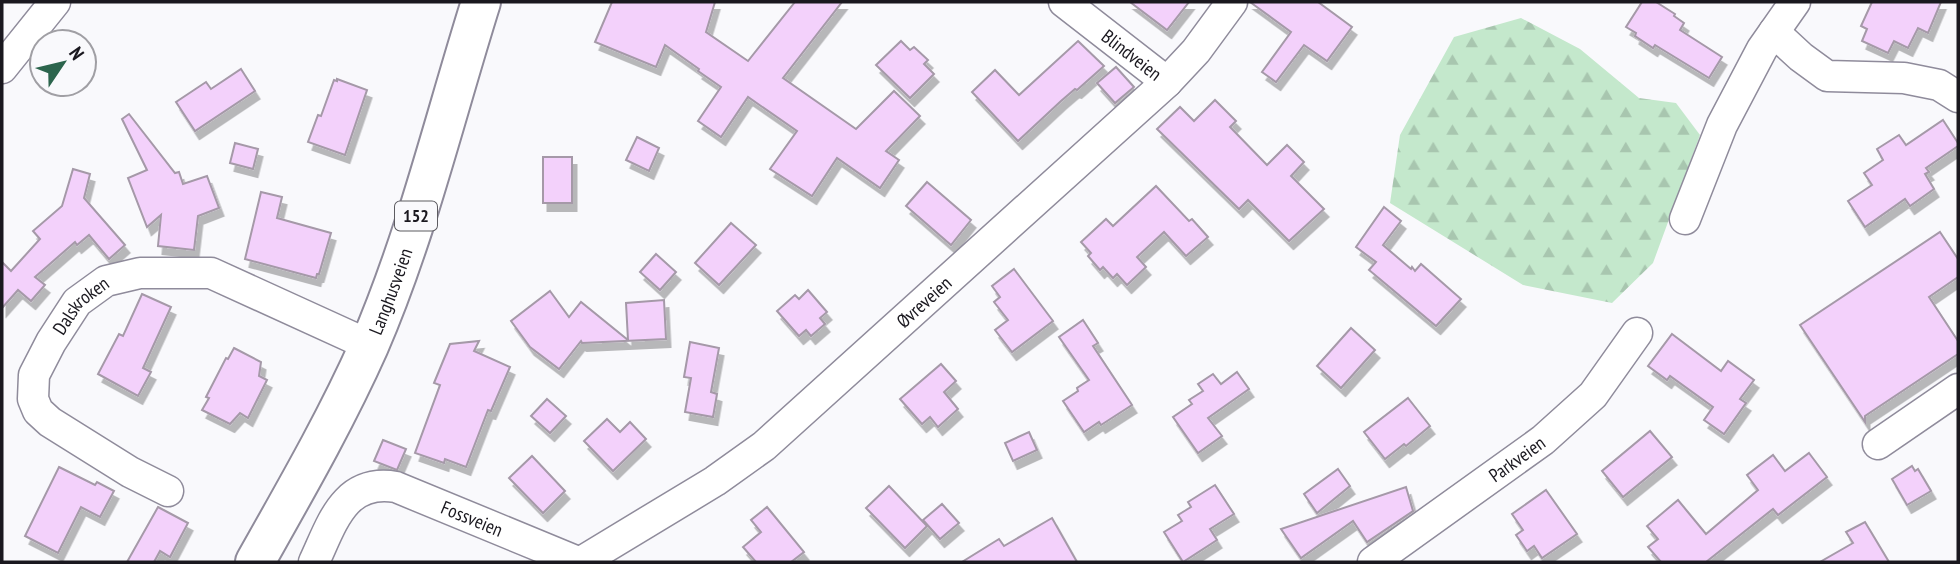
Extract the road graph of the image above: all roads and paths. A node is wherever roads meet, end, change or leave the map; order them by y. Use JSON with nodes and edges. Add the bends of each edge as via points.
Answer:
{"nodes":[{"id":1,"x":55,"y":2,"type":"edge"},
{"id":2,"x":481,"y":2,"type":"edge"},
{"id":3,"x":1063,"y":2,"type":"edge"},
{"id":4,"x":1232,"y":2,"type":"edge"},
{"id":5,"x":1795,"y":2,"type":"edge"},
{"id":6,"x":1774,"y":32,"type":"junction"},
{"id":7,"x":2,"y":68,"type":"edge"},
{"id":8,"x":1167,"y":82,"type":"junction"},
{"id":9,"x":1958,"y":97,"type":"edge"},
{"id":10,"x":1685,"y":219,"type":"dead end"},
{"id":11,"x":1637,"y":333,"type":"dead end"},
{"id":12,"x":369,"y":345,"type":"junction"},
{"id":13,"x":1958,"y":389,"type":"edge"},
{"id":14,"x":1878,"y":444,"type":"dead end"},
{"id":15,"x":168,"y":491,"type":"dead end"},
{"id":16,"x":255,"y":562,"type":"edge"},
{"id":17,"x":314,"y":562,"type":"edge"},
{"id":18,"x":579,"y":562,"type":"edge"},
{"id":19,"x":1373,"y":562,"type":"edge"}],
"edges":[{"from":1,"to":7,"type":"street"},
{"from":2,"to":12,"type":"main road","name":"Langhusveien","number":"152","via":[[413,227]]},
{"from":3,"to":8,"type":"street","name":"Blindveien"},
{"from":4,"to":8,"type":"street","name":"Øvreveien"},
{"from":5,"to":6,"type":"street"},
{"from":6,"to":9,"type":"street","via":[[1827,76],[1904,78],[1939,85]]},
{"from":6,"to":10,"type":"street","via":[[1722,125]]},
{"from":8,"to":18,"type":"street","name":"Øvreveien","via":[[764,446],[715,481]]},
{"from":11,"to":19,"type":"street","name":"Parkveien","via":[[1592,395],[1543,440]]},
{"from":12,"to":15,"type":"street","name":"Dalskroken","via":[[211,273],[140,273],[96,288],[77,302],[51,342],[34,374],[33,399],[50,422]]},
{"from":12,"to":16,"type":"main road","name":"Langhusveien","number":"152"},
{"from":13,"to":14,"type":"street"},
{"from":17,"to":18,"type":"street","name":"Fossveien","via":[[346,501],[379,485],[396,487]]}]}
